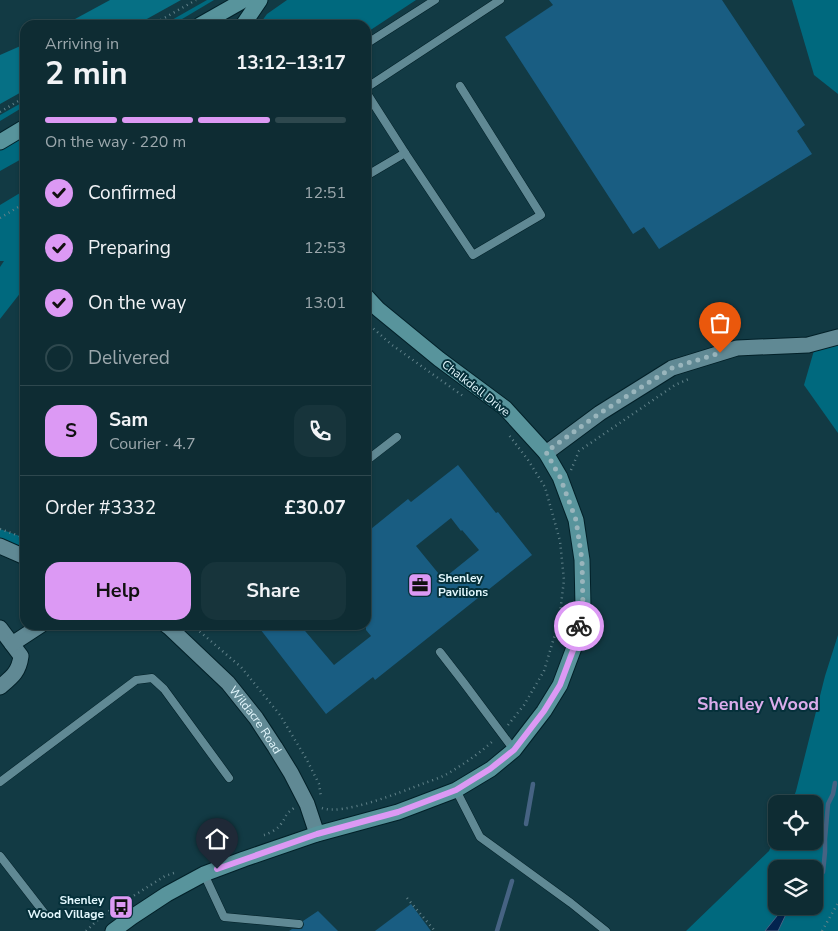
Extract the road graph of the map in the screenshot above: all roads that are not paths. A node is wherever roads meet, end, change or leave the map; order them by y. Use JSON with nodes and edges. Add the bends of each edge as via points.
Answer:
{"nodes":[{"id":1,"x":260,"y":0,"type":"edge"},
{"id":2,"x":436,"y":0,"type":"edge"},
{"id":3,"x":500,"y":0,"type":"edge"},
{"id":4,"x":238,"y":2,"type":"edge"},
{"id":5,"x":208,"y":20,"type":"edge"},
{"id":6,"x":246,"y":20,"type":"edge"},
{"id":7,"x":371,"y":41,"type":"edge"},
{"id":8,"x":371,"y":85,"type":"edge"},
{"id":9,"x":460,"y":86,"type":"dead end"},
{"id":10,"x":371,"y":100,"type":"edge"},
{"id":11,"x":20,"y":130,"type":"edge"},
{"id":12,"x":0,"y":142,"type":"edge"},
{"id":13,"x":404,"y":154,"type":"junction"},
{"id":14,"x":371,"y":173,"type":"edge"},
{"id":15,"x":371,"y":301,"type":"edge"},
{"id":16,"x":838,"y":337,"type":"edge"},
{"id":17,"x":396,"y":437,"type":"dead end"},
{"id":18,"x":546,"y":452,"type":"junction"},
{"id":19,"x":371,"y":457,"type":"edge"},
{"id":20,"x":0,"y":546,"type":"edge"},
{"id":21,"x":20,"y":555,"type":"edge"},
{"id":22,"x":0,"y":628,"type":"edge"},
{"id":23,"x":33,"y":630,"type":"edge"},
{"id":24,"x":174,"y":630,"type":"edge"},
{"id":25,"x":12,"y":644,"type":"junction"},
{"id":26,"x":440,"y":652,"type":"dead end"},
{"id":27,"x":0,"y":687,"type":"edge"},
{"id":28,"x":514,"y":750,"type":"junction"},
{"id":29,"x":229,"y":778,"type":"dead end"},
{"id":30,"x":0,"y":782,"type":"edge"},
{"id":31,"x":456,"y":790,"type":"junction"},
{"id":32,"x":317,"y":834,"type":"junction"},
{"id":33,"x":0,"y":856,"type":"edge"},
{"id":34,"x":204,"y":874,"type":"junction"},
{"id":35,"x":45,"y":914,"type":"dead end"},
{"id":36,"x":299,"y":924,"type":"dead end"},
{"id":37,"x":113,"y":931,"type":"edge"},
{"id":38,"x":606,"y":931,"type":"edge"}],
"edges":[{"from":1,"to":6,"type":"street"},
{"from":2,"to":7,"type":"lane"},
{"from":3,"to":8,"type":"lane"},
{"from":4,"to":5,"type":"street"},
{"from":9,"to":13,"type":"lane","via":[[541,215],[473,255]]},
{"from":10,"to":13,"type":"lane"},
{"from":11,"to":12,"type":"street"},
{"from":13,"to":14,"type":"lane"},
{"from":15,"to":18,"type":"street","name":"Chalkdell Drive","via":[[439,359],[505,408]]},
{"from":16,"to":18,"type":"street","via":[[808,345],[736,348],[672,368]]},
{"from":17,"to":19,"type":"lane"},
{"from":18,"to":28,"type":"street","name":"Chalkdell Drive","via":[[560,477],[576,520],[582,560],[583,608],[575,645],[560,685]]},
{"from":20,"to":21,"type":"street"},
{"from":22,"to":25,"type":"street"},
{"from":23,"to":25,"type":"street"},
{"from":24,"to":32,"type":"street","name":"Wildacre Road","via":[[228,683],[250,711],[291,773],[307,804]]},
{"from":25,"to":27,"type":"street","via":[[21,656],[20,667]]},
{"from":26,"to":28,"type":"lane"},
{"from":28,"to":31,"type":"street","name":"Chalkdell Drive"},
{"from":29,"to":30,"type":"lane","via":[[164,689],[152,678],[136,680]]},
{"from":31,"to":32,"type":"street","name":"Chalkdell Drive","via":[[398,812]]},
{"from":31,"to":38,"type":"lane","via":[[480,838]]},
{"from":32,"to":34,"type":"street","name":"Chalkdell Drive"},
{"from":33,"to":35,"type":"lane"},
{"from":34,"to":36,"type":"lane","via":[[224,917]]},
{"from":34,"to":37,"type":"street","name":"Chalkdell Drive","via":[[167,894]]}]}
